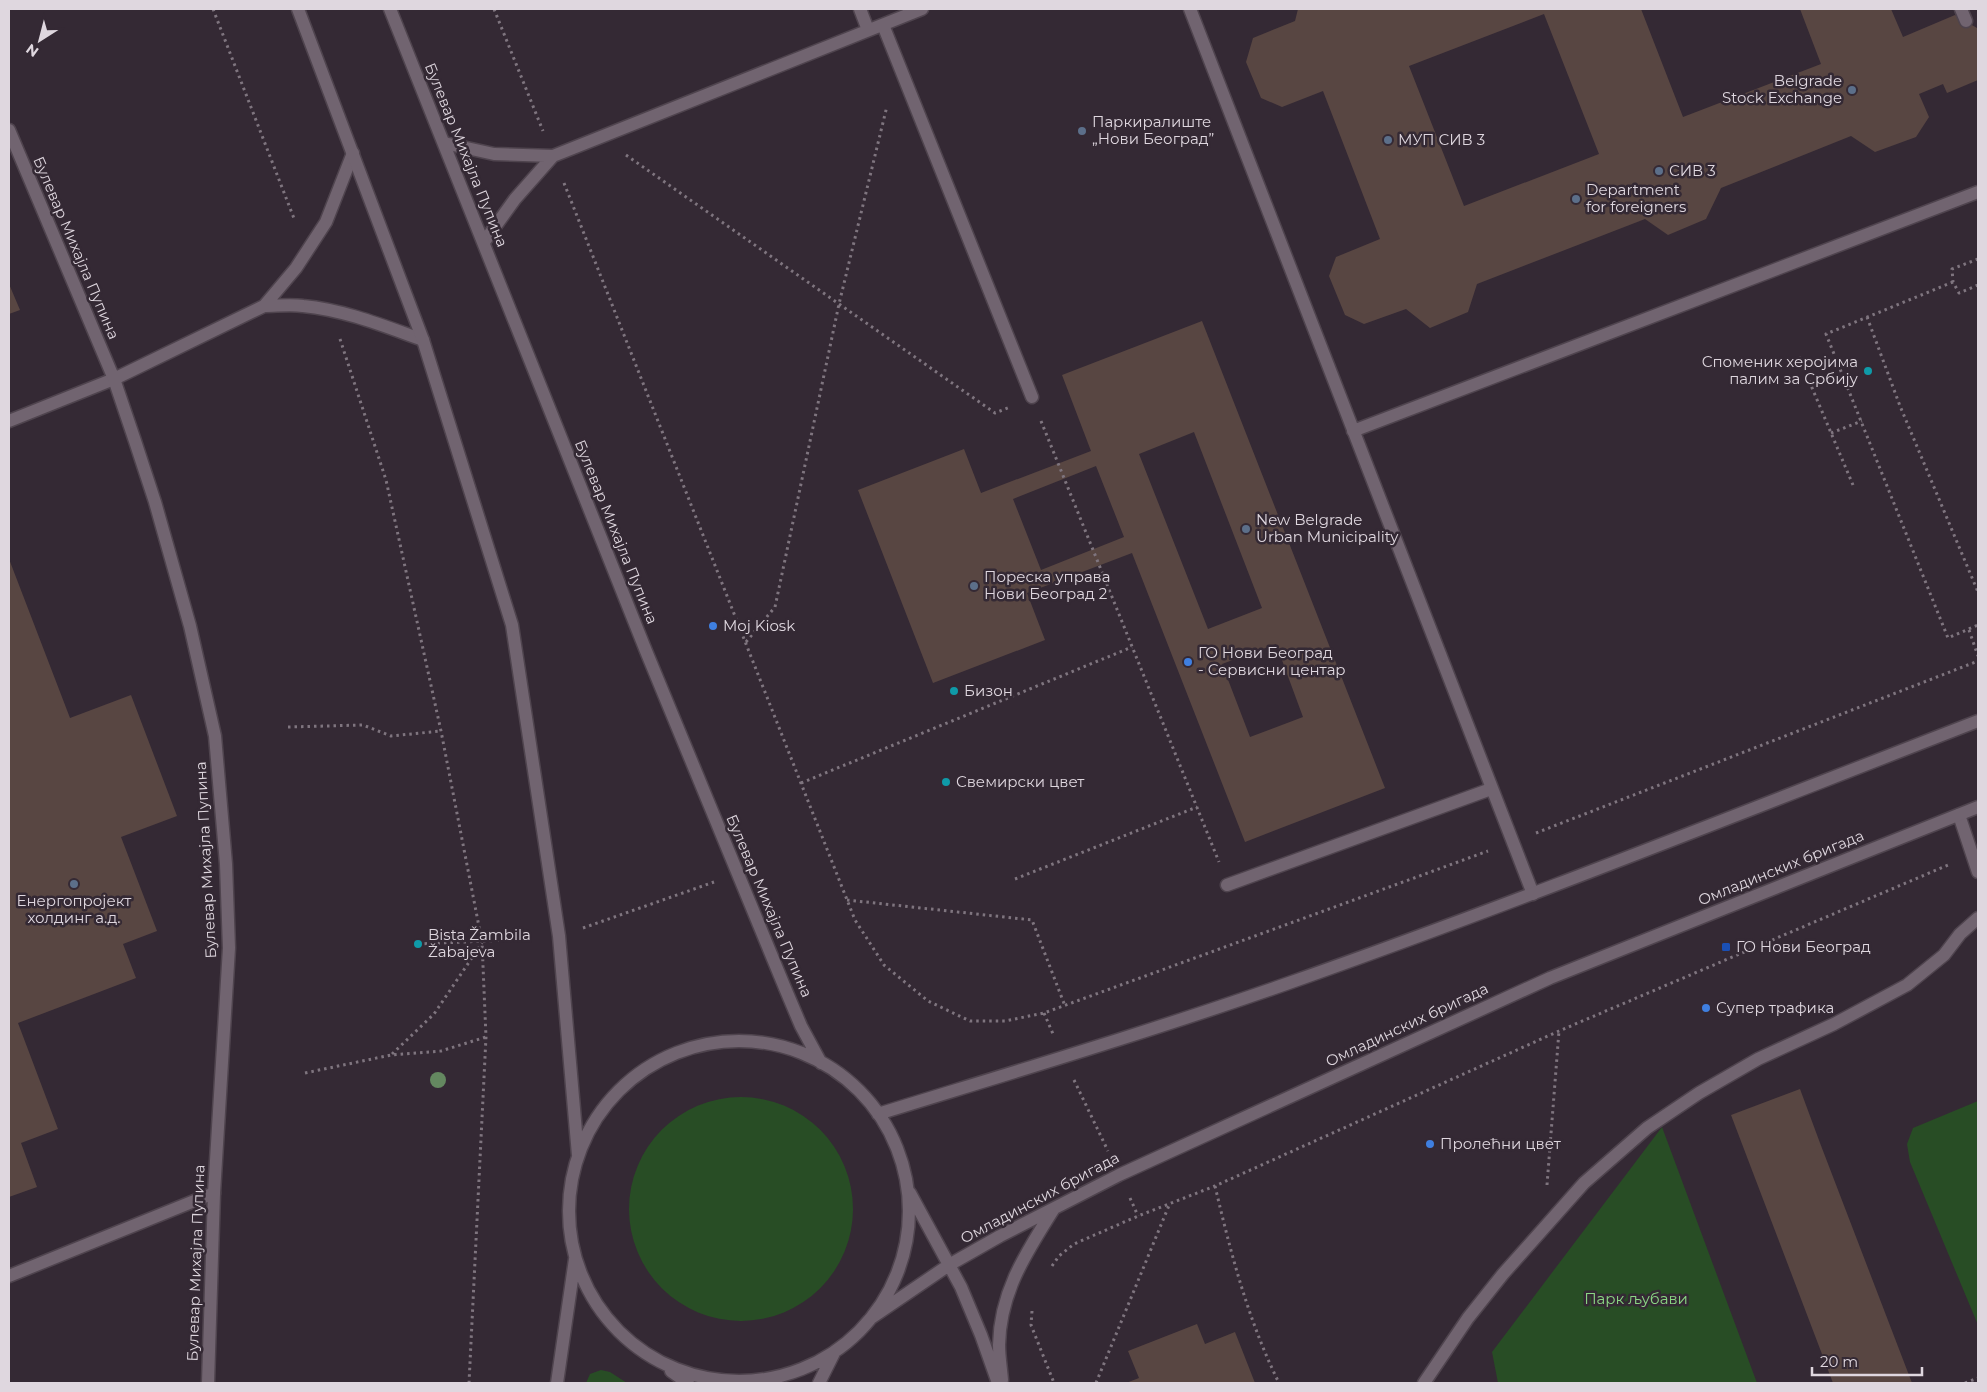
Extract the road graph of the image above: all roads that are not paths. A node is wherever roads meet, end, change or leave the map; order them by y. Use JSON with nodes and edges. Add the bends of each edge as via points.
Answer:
{"nodes":[{"id":1,"x":298,"y":9,"type":"edge"},
{"id":2,"x":390,"y":9,"type":"edge"},
{"id":3,"x":860,"y":9,"type":"edge"},
{"id":4,"x":922,"y":9,"type":"edge"},
{"id":5,"x":1190,"y":9,"type":"edge"},
{"id":6,"x":1961,"y":9,"type":"edge"},
{"id":7,"x":1966,"y":21,"type":"dead end"},
{"id":8,"x":883,"y":24,"type":"junction"},
{"id":9,"x":868,"y":30,"type":"junction"},
{"id":10,"x":9,"y":130,"type":"edge"},
{"id":11,"x":444,"y":143,"type":"junction"},
{"id":12,"x":353,"y":153,"type":"junction"},
{"id":13,"x":553,"y":156,"type":"junction"},
{"id":14,"x":1978,"y":192,"type":"edge"},
{"id":15,"x":484,"y":242,"type":"junction"},
{"id":16,"x":264,"y":306,"type":"junction"},
{"id":17,"x":423,"y":340,"type":"junction"},
{"id":18,"x":114,"y":379,"type":"junction"},
{"id":19,"x":1032,"y":397,"type":"road end"},
{"id":20,"x":9,"y":421,"type":"edge"},
{"id":21,"x":1353,"y":431,"type":"junction"},
{"id":22,"x":1978,"y":721,"type":"edge"},
{"id":23,"x":1491,"y":790,"type":"junction"},
{"id":24,"x":1978,"y":807,"type":"edge"},
{"id":25,"x":1959,"y":815,"type":"junction"},
{"id":26,"x":1978,"y":872,"type":"edge"},
{"id":27,"x":1228,"y":885,"type":"road end"},
{"id":28,"x":1533,"y":894,"type":"junction"},
{"id":29,"x":1978,"y":918,"type":"edge"},
{"id":30,"x":821,"y":1063,"type":"junction"},
{"id":31,"x":878,"y":1114,"type":"junction"},
{"id":32,"x":578,"y":1155,"type":"junction"},
{"id":33,"x":907,"y":1189,"type":"junction"},
{"id":34,"x":214,"y":1193,"type":"junction"},
{"id":35,"x":1053,"y":1210,"type":"junction"},
{"id":36,"x":576,"y":1258,"type":"junction"},
{"id":37,"x":949,"y":1265,"type":"junction"},
{"id":38,"x":9,"y":1276,"type":"edge"},
{"id":39,"x":871,"y":1318,"type":"junction"},
{"id":40,"x":836,"y":1351,"type":"junction"},
{"id":41,"x":648,"y":1355,"type":"junction"},
{"id":42,"x":208,"y":1383,"type":"edge"},
{"id":43,"x":557,"y":1383,"type":"edge"},
{"id":44,"x":688,"y":1383,"type":"edge"},
{"id":45,"x":820,"y":1383,"type":"edge"},
{"id":46,"x":1000,"y":1383,"type":"edge"},
{"id":47,"x":1424,"y":1383,"type":"edge"}],
"edges":[{"from":1,"to":12,"type":"main road"},
{"from":2,"to":11,"type":"main road","name":"Булевар Михајла Пупина"},
{"from":3,"to":9,"type":"main road"},
{"from":4,"to":8,"type":"main road"},
{"from":5,"to":21,"type":"main road"},
{"from":6,"to":7,"type":"main road"},
{"from":8,"to":9,"type":"main road"},
{"from":8,"to":19,"type":"main road"},
{"from":9,"to":13,"type":"main road"},
{"from":10,"to":18,"type":"main road","name":"Булевар Михајла Пупина"},
{"from":11,"to":13,"type":"main road","via":[[494,154]]},
{"from":11,"to":15,"type":"main road","name":"Булевар Михајла Пупина"},
{"from":12,"to":16,"type":"main road","via":[[326,222],[282,286]]},
{"from":12,"to":17,"type":"main road"},
{"from":13,"to":15,"type":"main road"},
{"from":14,"to":21,"type":"main road"},
{"from":15,"to":30,"type":"main road","name":"Булевар Михајла Пупина","via":[[738,874],[801,1026]]},
{"from":16,"to":17,"type":"main road","via":[[330,310]]},
{"from":16,"to":18,"type":"main road"},
{"from":17,"to":32,"type":"main road","via":[[512,625],[559,936]]},
{"from":18,"to":20,"type":"main road"},
{"from":18,"to":34,"type":"main road","name":"Булевар Михајла Пупина","via":[[155,502],[190,626],[215,736],[226,864],[229,948]]},
{"from":21,"to":23,"type":"main road"},
{"from":22,"to":28,"type":"main road"},
{"from":23,"to":27,"type":"main road"},
{"from":23,"to":28,"type":"main road"},
{"from":24,"to":25,"type":"main road","name":"Омладинских бригада"},
{"from":25,"to":26,"type":"main road"},
{"from":25,"to":35,"type":"main road","name":"Омладинских бригада","via":[[1550,978],[1119,1175]]},
{"from":28,"to":31,"type":"main road","via":[[1284,985],[1063,1058]]},
{"from":29,"to":47,"type":"main road","via":[[1944,955],[1906,985],[1834,1024],[1758,1059],[1647,1128],[1584,1183],[1503,1274]]},
{"from":30,"to":31,"type":"main road","via":[[862,1094]]},
{"from":30,"to":32,"type":"main road","via":[[794,1050],[765,1043],[706,1044],[678,1052],[627,1082],[606,1104]]},
{"from":31,"to":33,"type":"main road","via":[[897,1150]]},
{"from":32,"to":36,"type":"main road","via":[[570,1189],[569,1224]]},
{"from":33,"to":37,"type":"main road"},
{"from":33,"to":39,"type":"main road","via":[[906,1244],[887,1295]]},
{"from":34,"to":38,"type":"main road"},
{"from":34,"to":42,"type":"main road","name":"Булевар Михајла Пупина"},
{"from":35,"to":37,"type":"main road","name":"Омладинских бригада"},
{"from":35,"to":46,"type":"main road","via":[[1014,1276],[1003,1311],[999,1344]]},
{"from":36,"to":41,"type":"main road","via":[[587,1287],[603,1313]]},
{"from":36,"to":43,"type":"main road"},
{"from":37,"to":39,"type":"main road","name":"Омладинских бригада"},
{"from":37,"to":46,"type":"main road"},
{"from":39,"to":40,"type":"main road"},
{"from":40,"to":41,"type":"main road","via":[[791,1372],[743,1381],[709,1378],[678,1370]]},
{"from":40,"to":45,"type":"main road"},
{"from":41,"to":44,"type":"main road"}]}
